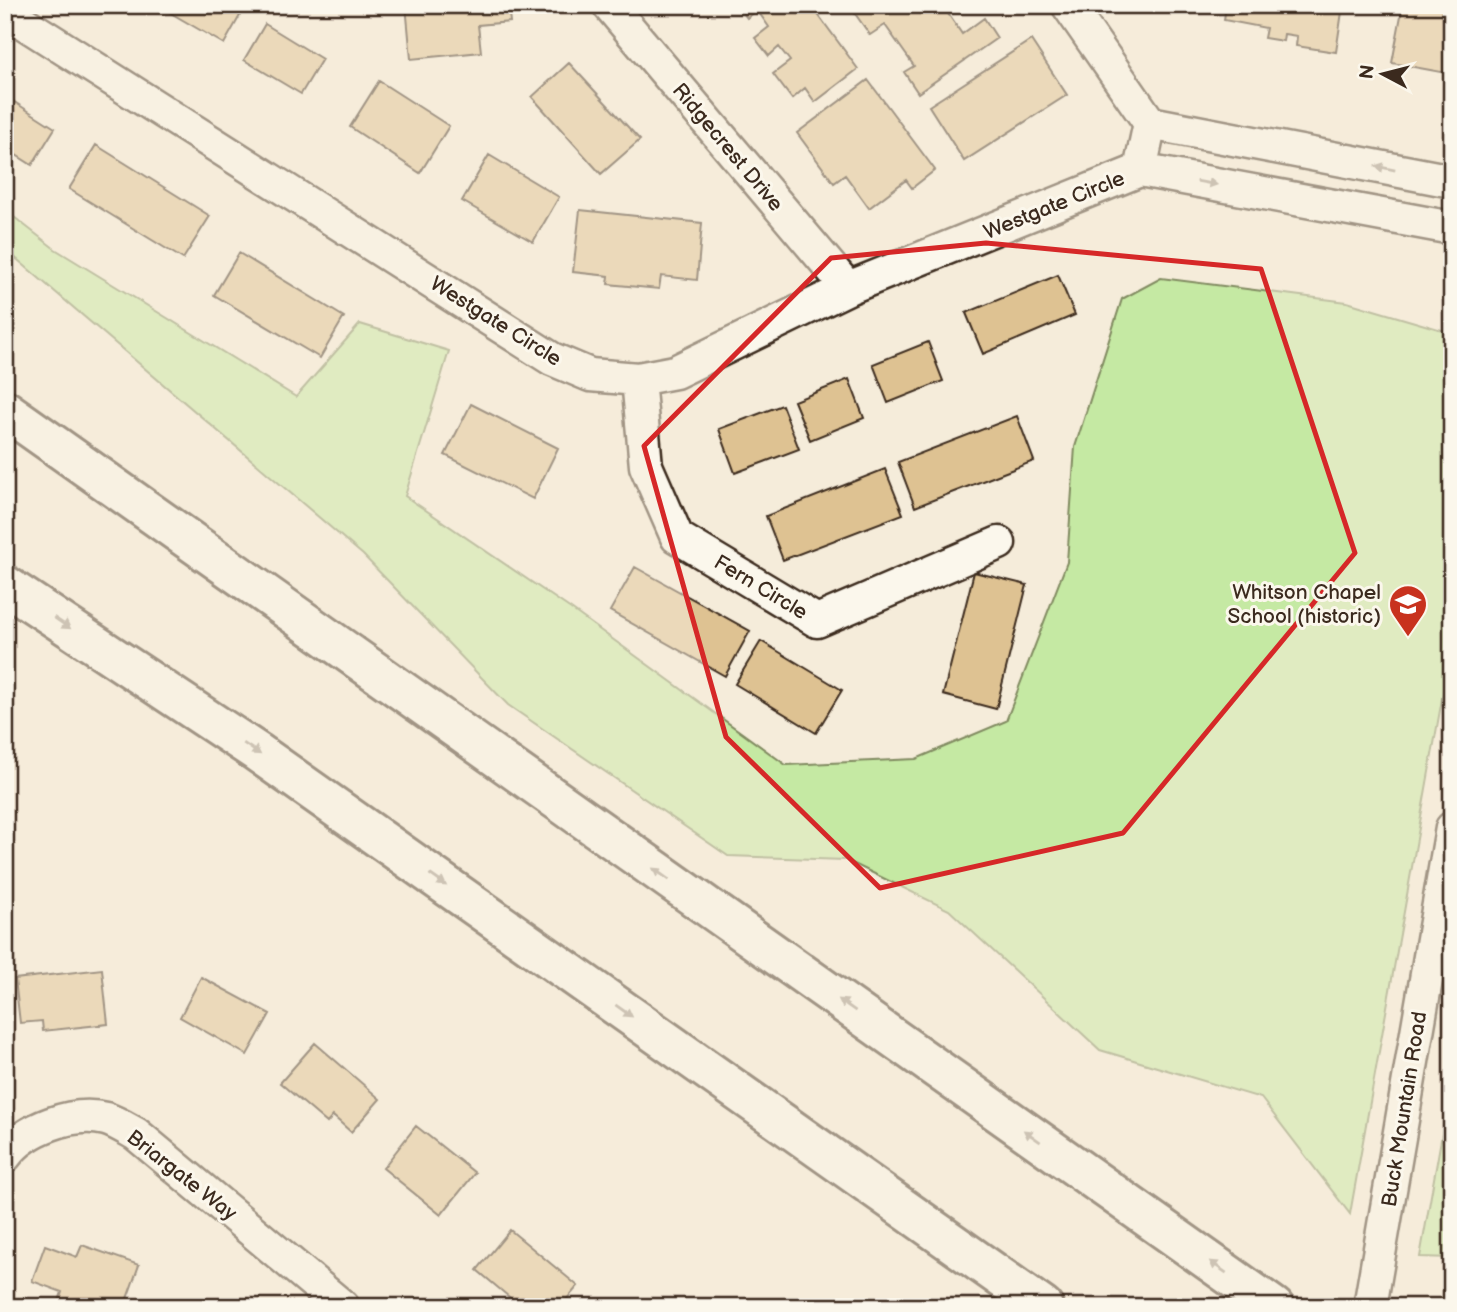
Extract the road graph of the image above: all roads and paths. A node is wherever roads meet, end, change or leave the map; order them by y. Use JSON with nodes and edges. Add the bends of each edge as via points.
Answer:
{"nodes":[{"id":1,"x":609,"y":5,"type":"edge"},
{"id":2,"x":1068,"y":5,"type":"edge"},
{"id":3,"x":5,"y":11,"type":"edge"},
{"id":4,"x":1150,"y":123,"type":"junction"},
{"id":5,"x":1140,"y":170,"type":"junction"},
{"id":6,"x":1452,"y":181,"type":"edge"},
{"id":7,"x":1452,"y":228,"type":"edge"},
{"id":8,"x":848,"y":288,"type":"junction"},
{"id":9,"x":638,"y":379,"type":"junction"},
{"id":10,"x":5,"y":410,"type":"edge"},
{"id":11,"x":999,"y":543,"type":"dead end"},
{"id":12,"x":5,"y":585,"type":"edge"},
{"id":13,"x":1452,"y":828,"type":"edge"},
{"id":14,"x":5,"y":1156,"type":"edge"},
{"id":15,"x":343,"y":1307,"type":"edge"},
{"id":16,"x":1043,"y":1307,"type":"edge"},
{"id":17,"x":1274,"y":1307,"type":"edge"},
{"id":18,"x":1370,"y":1307,"type":"edge"}],
"edges":[{"from":1,"to":8,"type":"street","name":"Ridgecrest Drive"},
{"from":2,"to":4,"type":"street"},
{"from":3,"to":9,"type":"street","name":"Westgate Circle","via":[[552,359],[590,375]]},
{"from":4,"to":5,"type":"street","name":"Westgate Circle"},
{"from":6,"to":4,"type":"street","one_way":true},
{"from":5,"to":7,"type":"street","one_way":true},
{"from":5,"to":8,"type":"street","name":"Westgate Circle"},
{"from":8,"to":9,"type":"street","name":"Westgate Circle","via":[[675,372]]},
{"from":9,"to":11,"type":"street","name":"Fern Circle","via":[[646,466],[677,537],[817,621]]},
{"from":17,"to":10,"type":"highway","one_way":true},
{"from":12,"to":16,"type":"highway","one_way":true,"via":[[257,752]]},
{"from":13,"to":18,"type":"street","name":"Buck Mountain Road"},
{"from":14,"to":15,"type":"street","name":"Briargate Way","via":[[50,1122],[107,1119],[136,1134]]}]}
